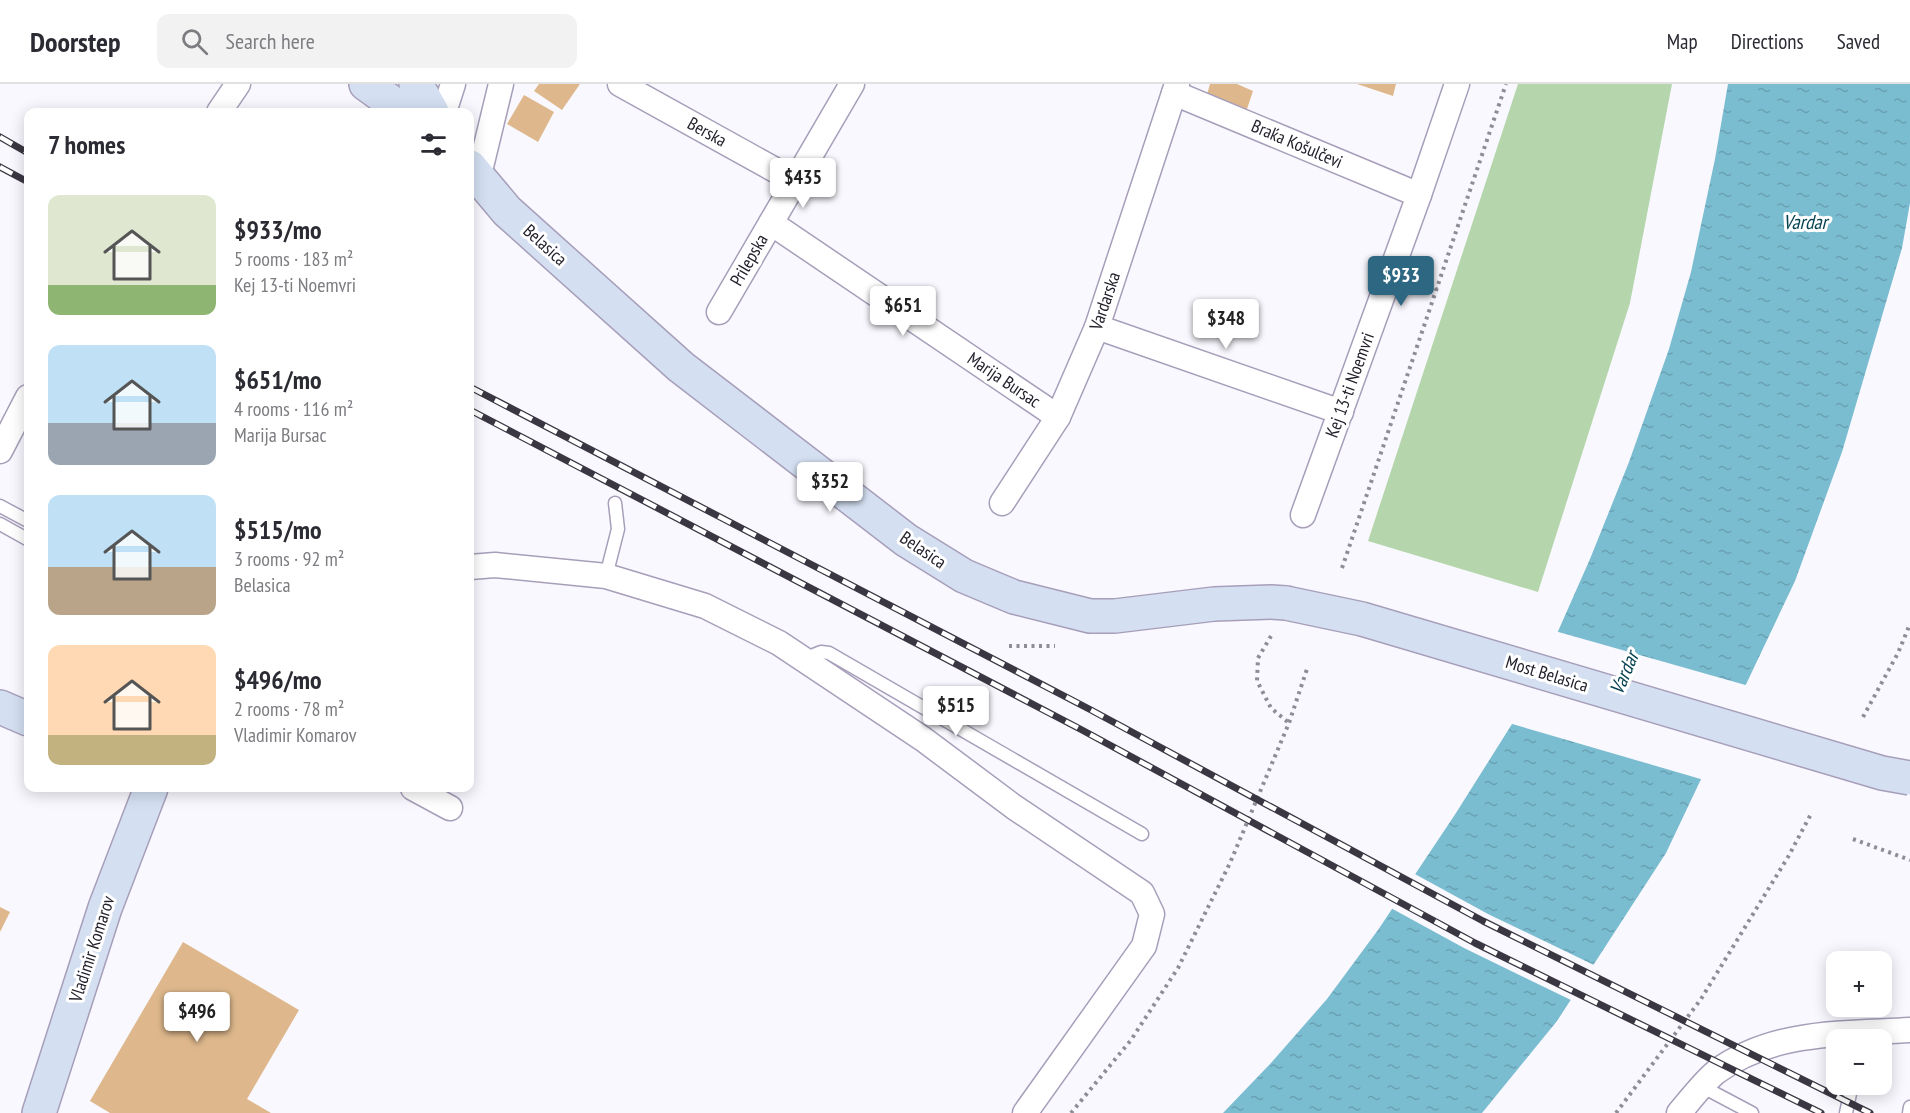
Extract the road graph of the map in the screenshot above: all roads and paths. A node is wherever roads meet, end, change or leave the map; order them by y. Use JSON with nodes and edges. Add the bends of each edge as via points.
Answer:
{"nodes":[{"id":1,"x":238,"y":84,"type":"edge"},
{"id":2,"x":366,"y":84,"type":"edge"},
{"id":3,"x":416,"y":84,"type":"edge"},
{"id":4,"x":453,"y":84,"type":"edge"},
{"id":5,"x":501,"y":84,"type":"edge"},
{"id":6,"x":620,"y":84,"type":"edge"},
{"id":7,"x":852,"y":84,"type":"edge"},
{"id":8,"x":1457,"y":84,"type":"edge"},
{"id":9,"x":1506,"y":84,"type":"edge"},
{"id":10,"x":1175,"y":89,"type":"edge"},
{"id":11,"x":222,"y":108,"type":"edge"},
{"id":12,"x":399,"y":108,"type":"edge"},
{"id":13,"x":430,"y":108,"type":"edge"},
{"id":14,"x":445,"y":108,"type":"edge"},
{"id":15,"x":474,"y":176,"type":"edge"},
{"id":16,"x":795,"y":181,"type":"junction"},
{"id":17,"x":474,"y":185,"type":"edge"},
{"id":18,"x":1419,"y":195,"type":"junction"},
{"id":19,"x":771,"y":222,"type":"junction"},
{"id":20,"x":719,"y":312,"type":"dead end"},
{"id":21,"x":1097,"y":327,"type":"junction"},
{"id":22,"x":24,"y":405,"type":"edge"},
{"id":23,"x":1341,"y":412,"type":"junction"},
{"id":24,"x":1058,"y":417,"type":"junction"},
{"id":25,"x":0,"y":451,"type":"edge"},
{"id":26,"x":615,"y":503,"type":"dead end"},
{"id":27,"x":1002,"y":503,"type":"dead end"},
{"id":28,"x":0,"y":506,"type":"edge"},
{"id":29,"x":1303,"y":515,"type":"dead end"},
{"id":30,"x":24,"y":519,"type":"edge"},
{"id":31,"x":0,"y":525,"type":"edge"},
{"id":32,"x":24,"y":537,"type":"edge"},
{"id":33,"x":474,"y":567,"type":"edge"},
{"id":34,"x":1342,"y":568,"type":"dead end"},
{"id":35,"x":606,"y":576,"type":"junction"},
{"id":36,"x":1286,"y":603,"type":"joint"},
{"id":37,"x":1910,"y":624,"type":"edge"},
{"id":38,"x":1271,"y":636,"type":"dead end"},
{"id":39,"x":1009,"y":646,"type":"dead end"},
{"id":40,"x":1055,"y":646,"type":"dead end"},
{"id":41,"x":804,"y":659,"type":"junction"},
{"id":42,"x":1307,"y":669,"type":"dead end"},
{"id":43,"x":0,"y":706,"type":"edge"},
{"id":44,"x":24,"y":717,"type":"edge"},
{"id":45,"x":1863,"y":717,"type":"dead end"},
{"id":46,"x":1289,"y":723,"type":"junction"},
{"id":47,"x":1910,"y":778,"type":"edge"},
{"id":48,"x":149,"y":792,"type":"edge"},
{"id":49,"x":420,"y":792,"type":"edge"},
{"id":50,"x":450,"y":808,"type":"dead end"},
{"id":51,"x":1811,"y":814,"type":"dead end"},
{"id":52,"x":1142,"y":834,"type":"dead end"},
{"id":53,"x":1853,"y":839,"type":"dead end"},
{"id":54,"x":1910,"y":860,"type":"edge"},
{"id":55,"x":1910,"y":1030,"type":"edge"},
{"id":56,"x":1892,"y":1032,"type":"edge"},
{"id":57,"x":1826,"y":1035,"type":"edge"},
{"id":58,"x":1701,"y":1086,"type":"junction"},
{"id":59,"x":1850,"y":1095,"type":"edge"},
{"id":60,"x":1910,"y":1107,"type":"edge"},
{"id":61,"x":39,"y":1113,"type":"edge"},
{"id":62,"x":1025,"y":1113,"type":"edge"},
{"id":63,"x":1071,"y":1113,"type":"edge"},
{"id":64,"x":1616,"y":1113,"type":"edge"},
{"id":65,"x":1679,"y":1113,"type":"edge"},
{"id":66,"x":1752,"y":1113,"type":"edge"},
{"id":67,"x":1846,"y":1113,"type":"edge"},
{"id":68,"x":1909,"y":1113,"type":"edge"}],
"edges":[{"from":1,"to":11,"type":"street"},
{"from":2,"to":12,"type":"street"},
{"from":3,"to":13,"type":"street"},
{"from":4,"to":14,"type":"street"},
{"from":5,"to":15,"type":"street"},
{"from":6,"to":16,"type":"street","name":"Berska"},
{"from":7,"to":16,"type":"street","name":"Prilepska"},
{"from":8,"to":18,"type":"street","name":"Kej 13-ti Noemvri"},
{"from":9,"to":34,"type":"path"},
{"from":10,"to":18,"type":"street","name":"Braḱa Košulčevi"},
{"from":10,"to":21,"type":"street","name":"Vardarska"},
{"from":16,"to":19,"type":"street","name":"Prilepska"},
{"from":17,"to":36,"type":"street","name":"Belasica","via":[[681,367],[906,540],[964,576],[1014,597],[1090,616],[1214,604]]},
{"from":18,"to":23,"type":"street","name":"Kej 13-ti Noemvri"},
{"from":19,"to":20,"type":"street","name":"Prilepska"},
{"from":19,"to":24,"type":"street","name":"Marija Bursac"},
{"from":21,"to":23,"type":"street"},
{"from":21,"to":24,"type":"street","name":"Vardarska"},
{"from":22,"to":25,"type":"street"},
{"from":23,"to":29,"type":"street","name":"Kej 13-ti Noemvri"},
{"from":24,"to":27,"type":"street","name":"Vardarska"},
{"from":26,"to":35,"type":"lane","via":[[618,529]]},
{"from":28,"to":30,"type":"lane"},
{"from":31,"to":32,"type":"lane"},
{"from":33,"to":35,"type":"street"},
{"from":35,"to":41,"type":"street","via":[[705,606]]},
{"from":36,"to":47,"type":"street","name":"Most Belasica","bridge":true,"via":[[1372,622]]},
{"from":37,"to":45,"type":"path"},
{"from":38,"to":46,"type":"path","via":[[1258,658],[1257,681],[1271,708]]},
{"from":39,"to":40,"type":"path"},
{"from":41,"to":52,"type":"lane","via":[[829,653]]},
{"from":41,"to":62,"type":"street","via":[[1142,893],[1152,914],[1144,946]]},
{"from":42,"to":46,"type":"path"},
{"from":43,"to":44,"type":"street"},
{"from":46,"to":63,"type":"path","via":[[1230,863],[1178,968],[1131,1040]]},
{"from":48,"to":61,"type":"street","name":"Vladimir Komarov","via":[[105,908]]},
{"from":49,"to":50,"type":"street"},
{"from":51,"to":64,"type":"path","via":[[1701,999]]},
{"from":53,"to":54,"type":"path"},
{"from":55,"to":56,"type":"street"},
{"from":57,"to":58,"type":"street","via":[[1779,1041],[1742,1056]]},
{"from":58,"to":65,"type":"street"},
{"from":58,"to":66,"type":"lane"},
{"from":59,"to":67,"type":"lane"},
{"from":60,"to":68,"type":"lane"}]}
